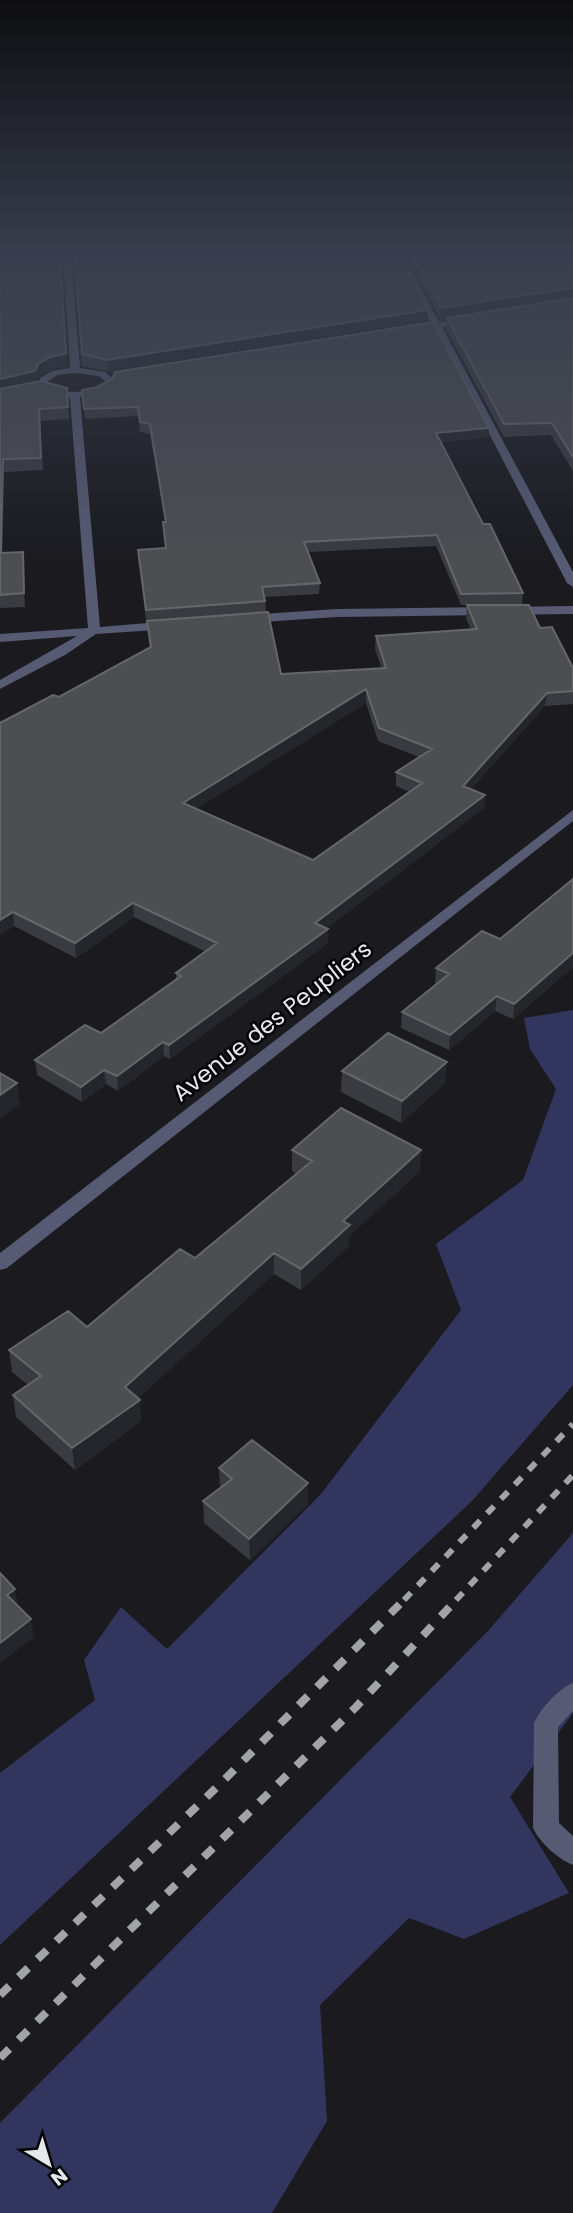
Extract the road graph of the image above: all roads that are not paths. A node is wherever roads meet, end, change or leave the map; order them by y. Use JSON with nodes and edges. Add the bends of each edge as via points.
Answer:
{"nodes":[{"id":1,"x":74,"y":357,"type":"edge"},
{"id":2,"x":452,"y":357,"type":"edge"},
{"id":3,"x":75,"y":370,"type":"junction"},
{"id":4,"x":75,"y":394,"type":"junction"},
{"id":5,"x":573,"y":583,"type":"edge"},
{"id":6,"x":573,"y":610,"type":"edge"},
{"id":7,"x":229,"y":620,"type":"edge"},
{"id":8,"x":189,"y":623,"type":"edge"},
{"id":9,"x":94,"y":630,"type":"junction"},
{"id":10,"x":0,"y":638,"type":"edge"},
{"id":11,"x":0,"y":685,"type":"edge"},
{"id":12,"x":573,"y":814,"type":"edge"},
{"id":13,"x":0,"y":1264,"type":"edge"},
{"id":14,"x":573,"y":1694,"type":"edge"},
{"id":15,"x":573,"y":1853,"type":"edge"}],
"edges":[{"from":1,"to":3,"type":"street"},
{"from":2,"to":5,"type":"street"},
{"from":3,"to":4,"type":"street","via":[[47,376],[39,388]]},
{"from":3,"to":4,"type":"street","via":[[112,376],[104,388]]},
{"from":4,"to":9,"type":"street"},
{"from":6,"to":7,"type":"street","via":[[337,613]]},
{"from":8,"to":9,"type":"street"},
{"from":9,"to":10,"type":"street"},
{"from":9,"to":11,"type":"street"},
{"from":12,"to":13,"type":"street","name":"Avenue des Peupliers"},
{"from":14,"to":15,"type":"street","via":[[546,1723],[546,1828]]}]}
